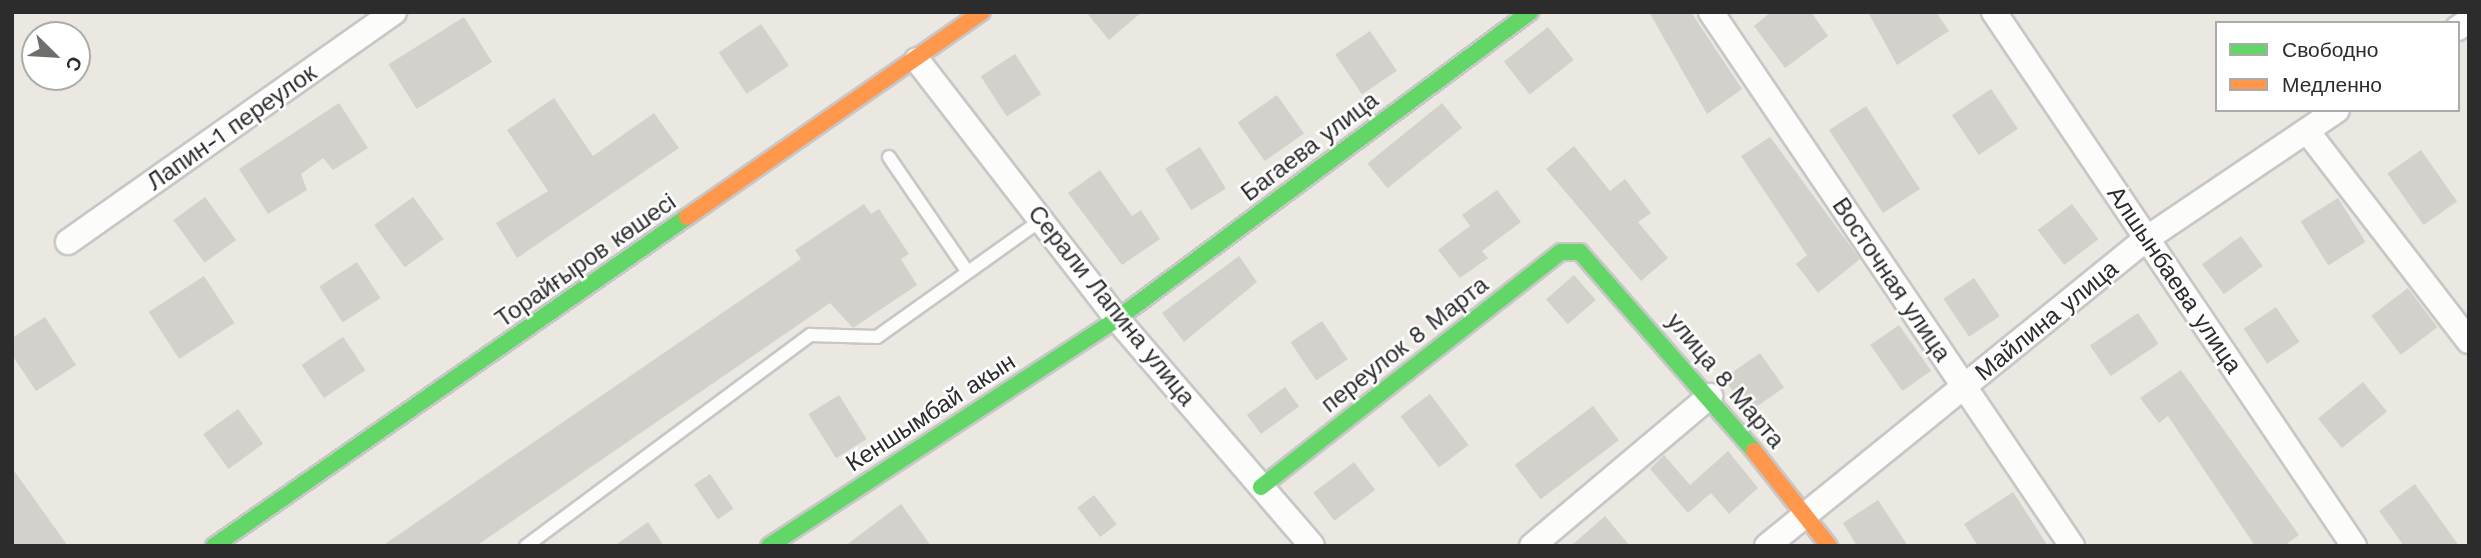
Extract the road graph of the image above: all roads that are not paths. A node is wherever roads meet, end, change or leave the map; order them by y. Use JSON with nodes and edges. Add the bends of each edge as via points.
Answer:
{"nodes":[{"id":1,"x":394,"y":12,"type":"edge"},
{"id":2,"x":982,"y":12,"type":"edge"},
{"id":3,"x":1530,"y":12,"type":"edge"},
{"id":4,"x":1711,"y":12,"type":"edge"},
{"id":5,"x":1994,"y":12,"type":"edge"},
{"id":6,"x":917,"y":60,"type":"junction"},
{"id":7,"x":2334,"y":112,"type":"edge"},
{"id":8,"x":2307,"y":131,"type":"junction"},
{"id":9,"x":889,"y":157,"type":"dead end"},
{"id":10,"x":1041,"y":220,"type":"junction"},
{"id":11,"x":2146,"y":239,"type":"junction"},
{"id":12,"x":68,"y":242,"type":"dead end"},
{"id":13,"x":1580,"y":252,"type":"joint"},
{"id":14,"x":967,"y":271,"type":"junction"},
{"id":15,"x":1117,"y":319,"type":"junction"},
{"id":16,"x":2469,"y":341,"type":"edge"},
{"id":17,"x":1964,"y":389,"type":"junction"},
{"id":18,"x":1710,"y":396,"type":"junction"},
{"id":19,"x":1261,"y":486,"type":"junction"},
{"id":20,"x":1807,"y":514,"type":"junction"},
{"id":21,"x":214,"y":546,"type":"edge"},
{"id":22,"x":526,"y":546,"type":"edge"},
{"id":23,"x":769,"y":546,"type":"edge"},
{"id":24,"x":1312,"y":546,"type":"edge"},
{"id":25,"x":1532,"y":546,"type":"edge"},
{"id":26,"x":1767,"y":546,"type":"edge"},
{"id":27,"x":1829,"y":546,"type":"edge"},
{"id":28,"x":2072,"y":546,"type":"edge"},
{"id":29,"x":2354,"y":546,"type":"edge"}],
"edges":[{"from":1,"to":12,"type":"street","name":"Лапин-1 переулок"},
{"from":2,"to":6,"type":"street","name":"Торайғыров көшесі"},
{"from":3,"to":15,"type":"street","name":"Багаева улица"},
{"from":4,"to":17,"type":"street","name":"Восточная улица"},
{"from":5,"to":11,"type":"street","name":"Алшынбаева улица"},
{"from":6,"to":10,"type":"street","name":"Серали Лапина улица"},
{"from":6,"to":21,"type":"street","name":"Торайғыров көшесі"},
{"from":7,"to":8,"type":"street","name":"Майлина улица"},
{"from":8,"to":11,"type":"street","name":"Майлина улица"},
{"from":8,"to":16,"type":"street"},
{"from":9,"to":14,"type":"lane"},
{"from":10,"to":14,"type":"lane"},
{"from":10,"to":15,"type":"street","name":"Серали Лапина улица"},
{"from":11,"to":17,"type":"street","name":"Майлина улица"},
{"from":11,"to":29,"type":"street","name":"Алшынбаева улица"},
{"from":13,"to":18,"type":"street","name":"улица 8 Марта"},
{"from":13,"to":19,"type":"street","name":"переулок 8 Марта","via":[[1561,252]]},
{"from":14,"to":22,"type":"lane","via":[[877,337],[810,335]]},
{"from":15,"to":19,"type":"street","name":"Серали Лапина улица"},
{"from":15,"to":23,"type":"street","name":"Кеншымбай акын"},
{"from":17,"to":20,"type":"street","name":"Майлина улица"},
{"from":17,"to":28,"type":"street","name":"Восточная улица"},
{"from":18,"to":20,"type":"street","name":"улица 8 Марта"},
{"from":18,"to":25,"type":"street"},
{"from":19,"to":24,"type":"street","name":"Серали Лапина улица"},
{"from":20,"to":26,"type":"street","name":"Майлина улица"},
{"from":20,"to":27,"type":"street","name":"улица 8 Марта"}]}
